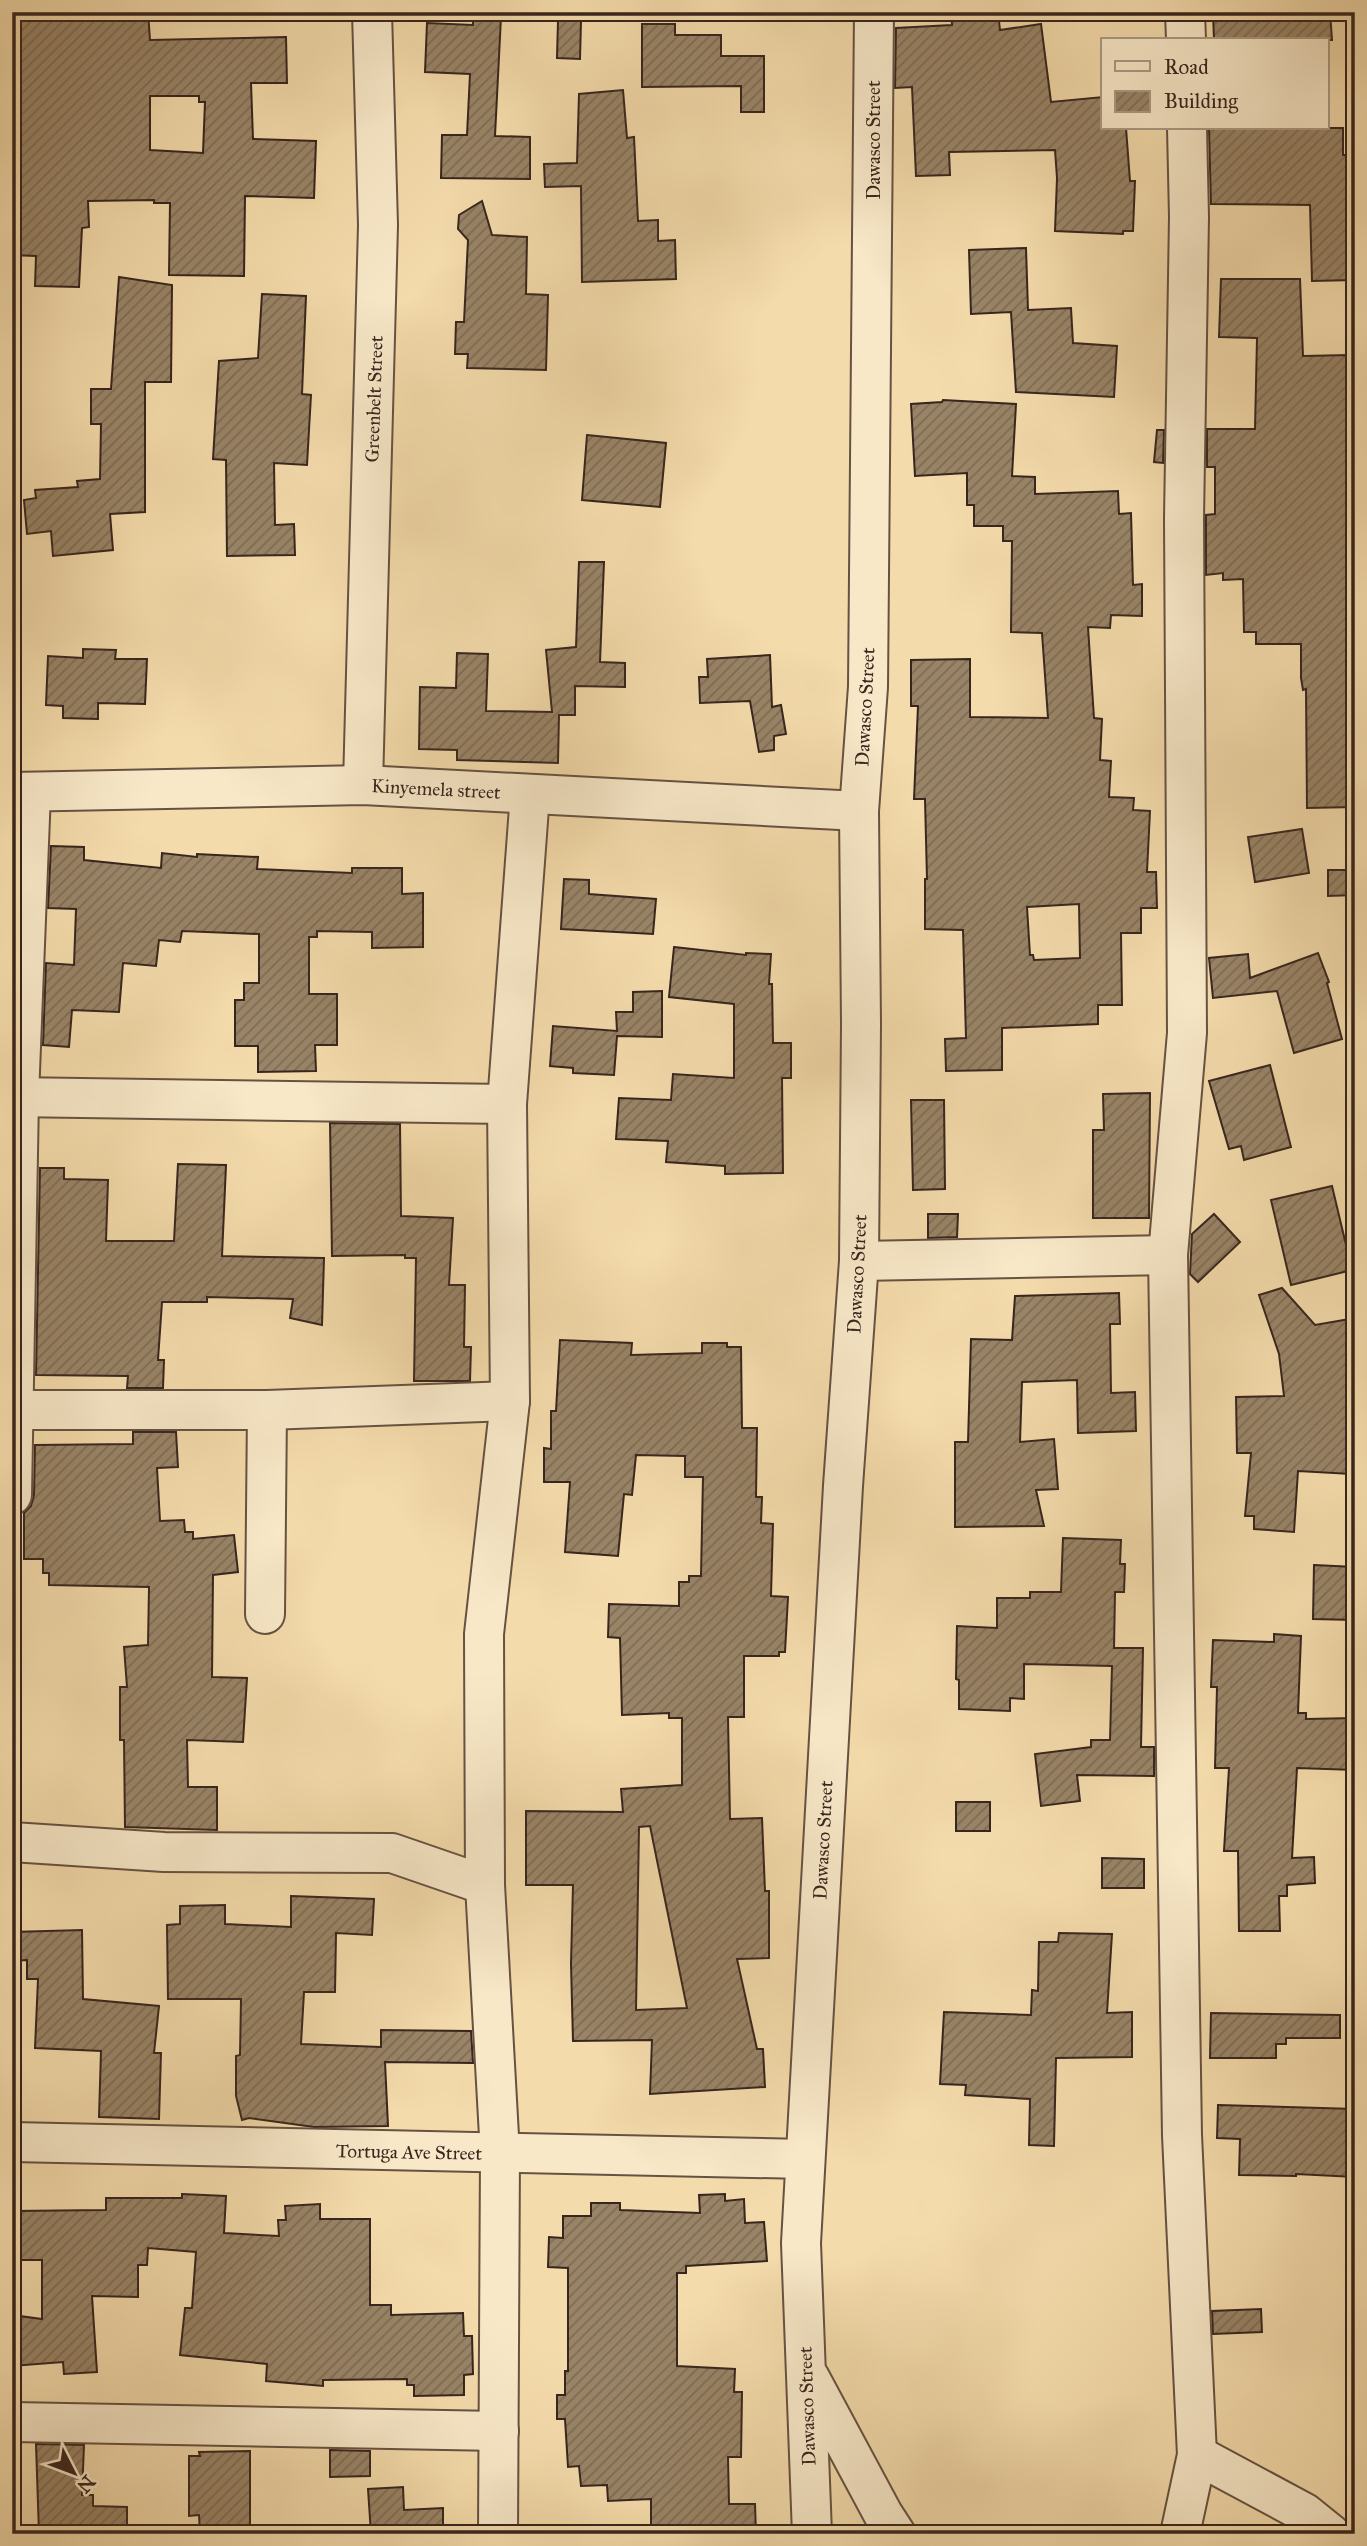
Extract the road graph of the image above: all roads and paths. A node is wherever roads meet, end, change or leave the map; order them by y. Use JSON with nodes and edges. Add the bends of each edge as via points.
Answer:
{"nodes":[{"id":1,"x":372,"y":12,"type":"edge"},
{"id":2,"x":874,"y":12,"type":"edge"},
{"id":3,"x":1185,"y":12,"type":"edge"},
{"id":4,"x":1186,"y":38,"type":"edge"},
{"id":5,"x":1187,"y":130,"type":"edge"},
{"id":6,"x":363,"y":785,"type":"junction"},
{"id":7,"x":22,"y":792,"type":"edge"},
{"id":8,"x":530,"y":794,"type":"junction"},
{"id":9,"x":859,"y":811,"type":"junction"},
{"id":10,"x":16,"y":1097,"type":"edge"},
{"id":11,"x":507,"y":1104,"type":"junction"},
{"id":12,"x":1168,"y":1255,"type":"junction"},
{"id":13,"x":859,"y":1261,"type":"junction"},
{"id":14,"x":510,"y":1401,"type":"junction"},
{"id":15,"x":13,"y":1410,"type":"edge"},
{"id":16,"x":267,"y":1410,"type":"junction"},
{"id":17,"x":12,"y":1495,"type":"edge"},
{"id":18,"x":265,"y":1614,"type":"dead end"},
{"id":19,"x":12,"y":1842,"type":"edge"},
{"id":20,"x":485,"y":1885,"type":"junction"},
{"id":21,"x":12,"y":2142,"type":"edge"},
{"id":22,"x":500,"y":2154,"type":"junction"},
{"id":23,"x":805,"y":2159,"type":"junction"},
{"id":24,"x":806,"y":2370,"type":"junction"},
{"id":25,"x":12,"y":2421,"type":"edge"},
{"id":26,"x":499,"y":2431,"type":"junction"},
{"id":27,"x":1197,"y":2455,"type":"junction"},
{"id":28,"x":498,"y":2534,"type":"edge"},
{"id":29,"x":813,"y":2534,"type":"edge"},
{"id":30,"x":896,"y":2534,"type":"edge"},
{"id":31,"x":1180,"y":2534,"type":"edge"},
{"id":32,"x":1331,"y":2534,"type":"edge"}],
"edges":[{"from":1,"to":6,"type":"street","name":"Greenbelt Street","via":[[378,225]]},
{"from":2,"to":9,"type":"street","name":"Dawasco Street","via":[[868,687]]},
{"from":3,"to":4,"type":"street"},
{"from":5,"to":12,"type":"street","via":[[1187,1033]]},
{"from":6,"to":7,"type":"street","name":"Kinyemela street"},
{"from":6,"to":8,"type":"street","name":"Kinyemela street"},
{"from":7,"to":10,"type":"street"},
{"from":8,"to":9,"type":"street","name":"Kinyemela street"},
{"from":8,"to":11,"type":"street"},
{"from":9,"to":13,"type":"street","name":"Dawasco Street"},
{"from":10,"to":11,"type":"street"},
{"from":10,"to":15,"type":"street"},
{"from":11,"to":14,"type":"street"},
{"from":12,"to":13,"type":"street"},
{"from":12,"to":27,"type":"street","via":[[1182,2135]]},
{"from":13,"to":23,"type":"street","name":"Dawasco Street"},
{"from":14,"to":16,"type":"street"},
{"from":14,"to":20,"type":"street","via":[[484,1634]]},
{"from":15,"to":16,"type":"street"},
{"from":15,"to":17,"type":"street"},
{"from":16,"to":18,"type":"street"},
{"from":19,"to":20,"type":"street","via":[[164,1852],[391,1853]]},
{"from":20,"to":22,"type":"street"},
{"from":21,"to":22,"type":"street","name":"Tortuga Ave Street"},
{"from":22,"to":23,"type":"street","name":"Tortuga Ave Street"},
{"from":22,"to":26,"type":"street"},
{"from":23,"to":24,"type":"street","name":"Dawasco Street","via":[[801,2243]]},
{"from":24,"to":29,"type":"street","name":"Dawasco Street"},
{"from":24,"to":30,"type":"street"},
{"from":25,"to":26,"type":"street"},
{"from":26,"to":28,"type":"street"},
{"from":27,"to":31,"type":"street"},
{"from":27,"to":32,"type":"street","via":[[1305,2514]]}]}
